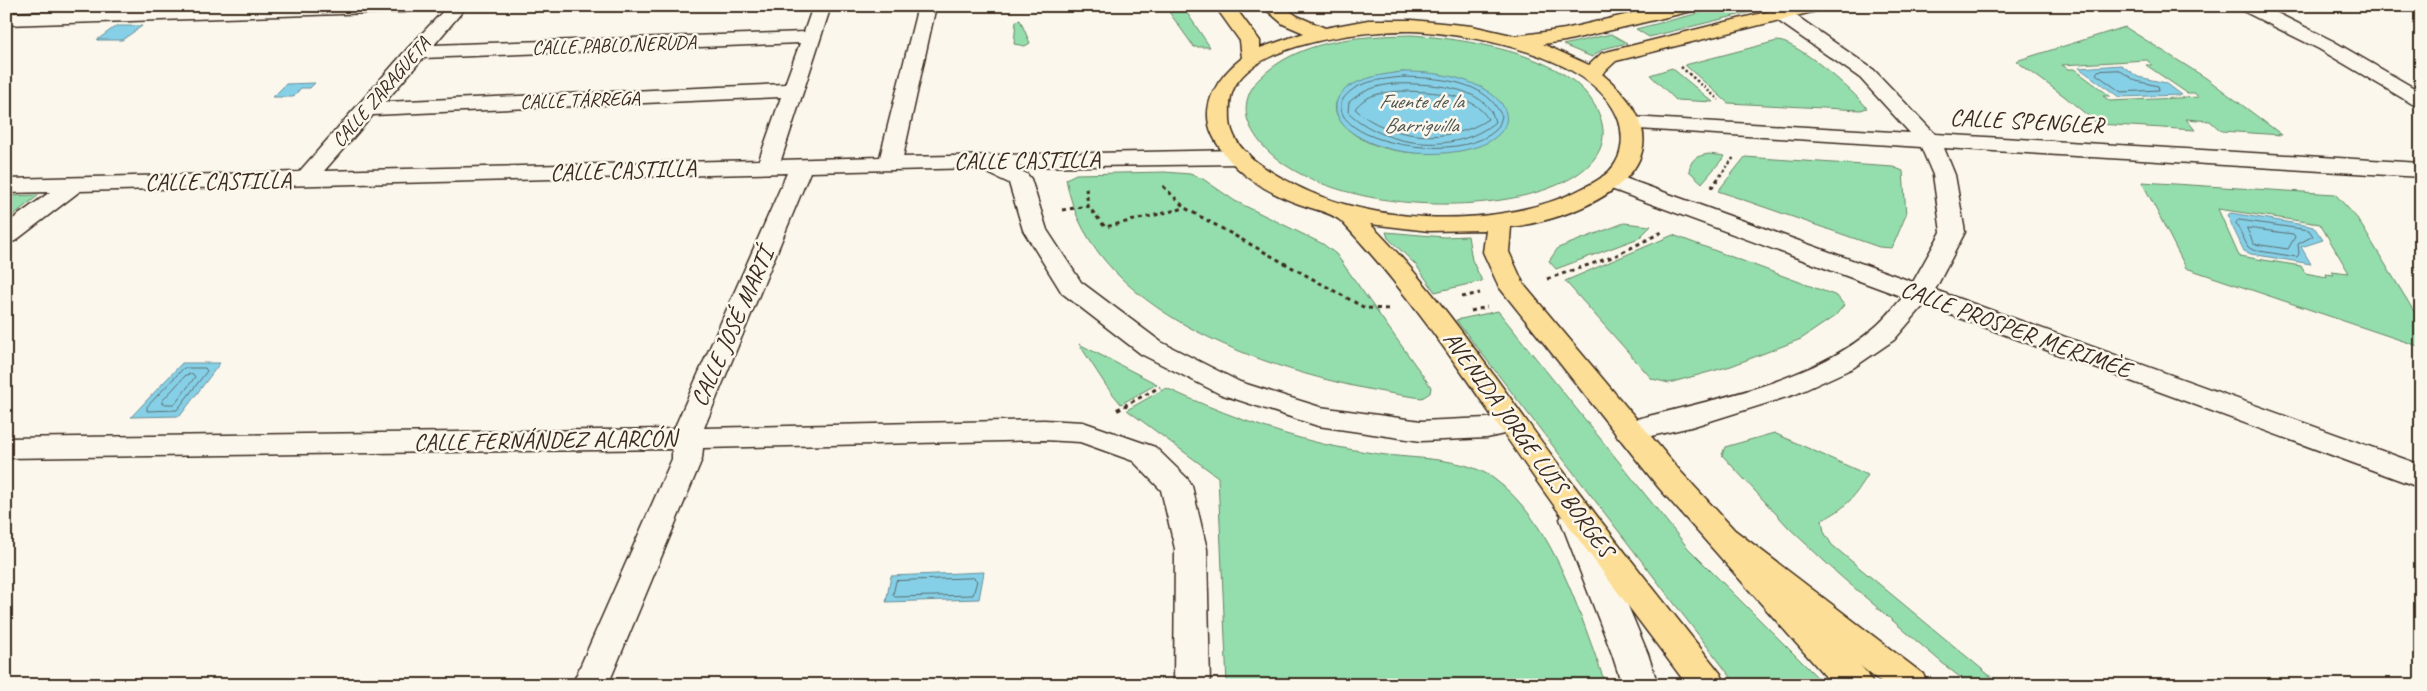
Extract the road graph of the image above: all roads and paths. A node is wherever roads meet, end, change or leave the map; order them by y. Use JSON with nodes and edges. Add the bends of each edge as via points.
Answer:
{"nodes":[{"id":1,"x":42,"y":6,"type":"edge"},
{"id":2,"x":405,"y":6,"type":"edge"},
{"id":3,"x":458,"y":6,"type":"edge"},
{"id":4,"x":822,"y":6,"type":"edge"},
{"id":5,"x":928,"y":6,"type":"edge"},
{"id":6,"x":1224,"y":6,"type":"edge"},
{"id":7,"x":1270,"y":6,"type":"edge"},
{"id":8,"x":1688,"y":6,"type":"edge"},
{"id":9,"x":1813,"y":6,"type":"edge"},
{"id":10,"x":2248,"y":6,"type":"edge"},
{"id":11,"x":2410,"y":6,"type":"edge"},
{"id":12,"x":113,"y":11,"type":"edge"},
{"id":13,"x":2421,"y":11,"type":"edge"},
{"id":14,"x":1782,"y":14,"type":"junction"},
{"id":15,"x":15,"y":19,"type":"edge"},
{"id":16,"x":6,"y":29,"type":"edge"},
{"id":17,"x":1321,"y":33,"type":"junction"},
{"id":18,"x":812,"y":37,"type":"junction"},
{"id":19,"x":1516,"y":42,"type":"junction"},
{"id":20,"x":415,"y":52,"type":"junction"},
{"id":21,"x":1252,"y":60,"type":"junction"},
{"id":22,"x":1590,"y":74,"type":"junction"},
{"id":23,"x":794,"y":90,"type":"junction"},
{"id":24,"x":2421,"y":101,"type":"edge"},
{"id":25,"x":366,"y":109,"type":"junction"},
{"id":26,"x":1631,"y":123,"type":"junction"},
{"id":27,"x":1930,"y":142,"type":"junction"},
{"id":28,"x":1239,"y":157,"type":"junction"},
{"id":29,"x":1094,"y":159,"type":"junction"},
{"id":30,"x":973,"y":162,"type":"junction"},
{"id":31,"x":890,"y":164,"type":"junction"},
{"id":32,"x":802,"y":165,"type":"junction"},
{"id":33,"x":768,"y":166,"type":"junction"},
{"id":34,"x":2421,"y":170,"type":"edge"},
{"id":35,"x":305,"y":179,"type":"junction"},
{"id":36,"x":1611,"y":181,"type":"junction"},
{"id":37,"x":1085,"y":183,"type":"dead end"},
{"id":38,"x":1160,"y":183,"type":"dead end"},
{"id":39,"x":75,"y":184,"type":"junction"},
{"id":40,"x":6,"y":186,"type":"edge"},
{"id":41,"x":1023,"y":191,"type":"junction"},
{"id":42,"x":1088,"y":206,"type":"junction"},
{"id":43,"x":1073,"y":208,"type":"dead end"},
{"id":44,"x":1185,"y":208,"type":"junction"},
{"id":45,"x":1343,"y":210,"type":"junction"},
{"id":46,"x":1499,"y":222,"type":"junction"},
{"id":47,"x":6,"y":236,"type":"edge"},
{"id":48,"x":1920,"y":294,"type":"junction"},
{"id":49,"x":1427,"y":304,"type":"junction"},
{"id":50,"x":1161,"y":386,"type":"dead end"},
{"id":51,"x":1116,"y":411,"type":"dead end"},
{"id":52,"x":1511,"y":422,"type":"junction"},
{"id":53,"x":1629,"y":431,"type":"junction"},
{"id":54,"x":687,"y":438,"type":"junction"},
{"id":55,"x":6,"y":448,"type":"edge"},
{"id":56,"x":2421,"y":477,"type":"edge"},
{"id":57,"x":1570,"y":503,"type":"junction"},
{"id":58,"x":1724,"y":540,"type":"junction"},
{"id":59,"x":590,"y":685,"type":"edge"},
{"id":60,"x":1192,"y":685,"type":"edge"},
{"id":61,"x":1640,"y":685,"type":"edge"},
{"id":62,"x":1708,"y":685,"type":"edge"},
{"id":63,"x":1855,"y":685,"type":"edge"},
{"id":64,"x":1910,"y":685,"type":"edge"}],
"edges":[{"from":1,"to":15,"type":"street"},
{"from":2,"to":12,"type":"street"},
{"from":3,"to":20,"type":"street","name":"CALLE ZARAGUETA"},
{"from":4,"to":18,"type":"street"},
{"from":5,"to":31,"type":"street"},
{"from":6,"to":21,"type":"main road","via":[[1250,41]]},
{"from":7,"to":17,"type":"main road","via":[[1290,20]]},
{"from":8,"to":19,"type":"main road","via":[[1566,35]]},
{"from":9,"to":14,"type":"main road"},
{"from":10,"to":24,"type":"street"},
{"from":11,"to":13,"type":"path"},
{"from":12,"to":15,"type":"street"},
{"from":14,"to":22,"type":"main road","via":[[1609,56]]},
{"from":14,"to":27,"type":"street","via":[[1867,74]]},
{"from":15,"to":16,"type":"street"},
{"from":17,"to":19,"type":"main road","via":[[1368,26],[1418,26],[1468,31]]},
{"from":17,"to":21,"type":"main road","via":[[1279,46]]},
{"from":18,"to":20,"type":"street","name":"CALLE PABLO NERUDA"},
{"from":18,"to":23,"type":"street"},
{"from":19,"to":22,"type":"main road","via":[[1556,56]]},
{"from":20,"to":25,"type":"street","name":"CALLE ZARAGUETA"},
{"from":21,"to":28,"type":"main road","via":[[1228,80],[1218,104],[1221,131]]},
{"from":22,"to":26,"type":"main road","via":[[1622,103]]},
{"from":23,"to":25,"type":"street","name":"CALLE TÁRREGA"},
{"from":23,"to":33,"type":"street"},
{"from":25,"to":35,"type":"street","name":"CALLE ZARAGUETA"},
{"from":26,"to":27,"type":"street","name":"CALLE SPENGLER"},
{"from":26,"to":36,"type":"main road","via":[[1632,152],[1626,165]]},
{"from":27,"to":34,"type":"street","name":"CALLE SPENGLER"},
{"from":27,"to":48,"type":"street","via":[[1944,175],[1952,232]]},
{"from":28,"to":29,"type":"street","name":"CALLE CASTILLA"},
{"from":28,"to":45,"type":"main road","via":[[1265,178],[1300,196]]},
{"from":29,"to":30,"type":"street","name":"CALLE CASTILLA"},
{"from":29,"to":41,"type":"street","via":[[1038,175]]},
{"from":30,"to":31,"type":"street","name":"CALLE CASTILLA"},
{"from":30,"to":41,"type":"street","via":[[998,168],[1018,179]]},
{"from":31,"to":32,"type":"street","name":"CALLE CASTILLA"},
{"from":32,"to":33,"type":"street","name":"CALLE CASTILLA"},
{"from":32,"to":54,"type":"street","name":"CALLE JOSÉ MARTÍ","via":[[689,425]]},
{"from":33,"to":35,"type":"street","name":"CALLE CASTILLA"},
{"from":35,"to":39,"type":"street","name":"CALLE CASTILLA"},
{"from":36,"to":46,"type":"main road","via":[[1580,201],[1543,214]]},
{"from":36,"to":48,"type":"street","name":"CALLE PROSPER MERIMÈE"},
{"from":37,"to":42,"type":"path"},
{"from":38,"to":44,"type":"path"},
{"from":39,"to":40,"type":"street","name":"CALLE CASTILLA"},
{"from":39,"to":47,"type":"street"},
{"from":41,"to":52,"type":"street","via":[[1035,230],[1071,288],[1151,348],[1230,388],[1318,416],[1421,431],[1487,428]]},
{"from":42,"to":43,"type":"path"},
{"from":42,"to":44,"type":"path","via":[[1105,227]]},
{"from":44,"to":49,"type":"path","via":[[1365,308],[1376,310]]},
{"from":45,"to":46,"type":"main road","via":[[1438,224]]},
{"from":45,"to":49,"type":"main road","name":"AVENIDA JORGE LUIS BORGES","via":[[1385,253]]},
{"from":46,"to":53,"type":"main road","via":[[1496,252],[1512,287]]},
{"from":48,"to":53,"type":"street","via":[[1884,334],[1843,362],[1786,388],[1691,417]]},
{"from":48,"to":56,"type":"street","name":"CALLE PROSPER MERIMÈE"},
{"from":49,"to":52,"type":"main road","name":"AVENIDA JORGE LUIS BORGES"},
{"from":50,"to":51,"type":"path"},
{"from":52,"to":57,"type":"main road","name":"AVENIDA JORGE LUIS BORGES"},
{"from":53,"to":58,"type":"main road"},
{"from":54,"to":55,"type":"street","name":"CALLE FERNÁNDEZ ALARCÓN"},
{"from":54,"to":59,"type":"street","name":"CALLE JOSÉ MARTÍ","via":[[687,459]]},
{"from":54,"to":60,"type":"street","name":"CALLE FERNÁNDEZ ALARCÓN","via":[[1044,430],[1083,432],[1144,454],[1176,486],[1191,549]]},
{"from":57,"to":61,"type":"street"},
{"from":57,"to":62,"type":"main road","name":"AVENIDA JORGE LUIS BORGES"},
{"from":58,"to":63,"type":"main road"},
{"from":58,"to":64,"type":"main road"}]}
